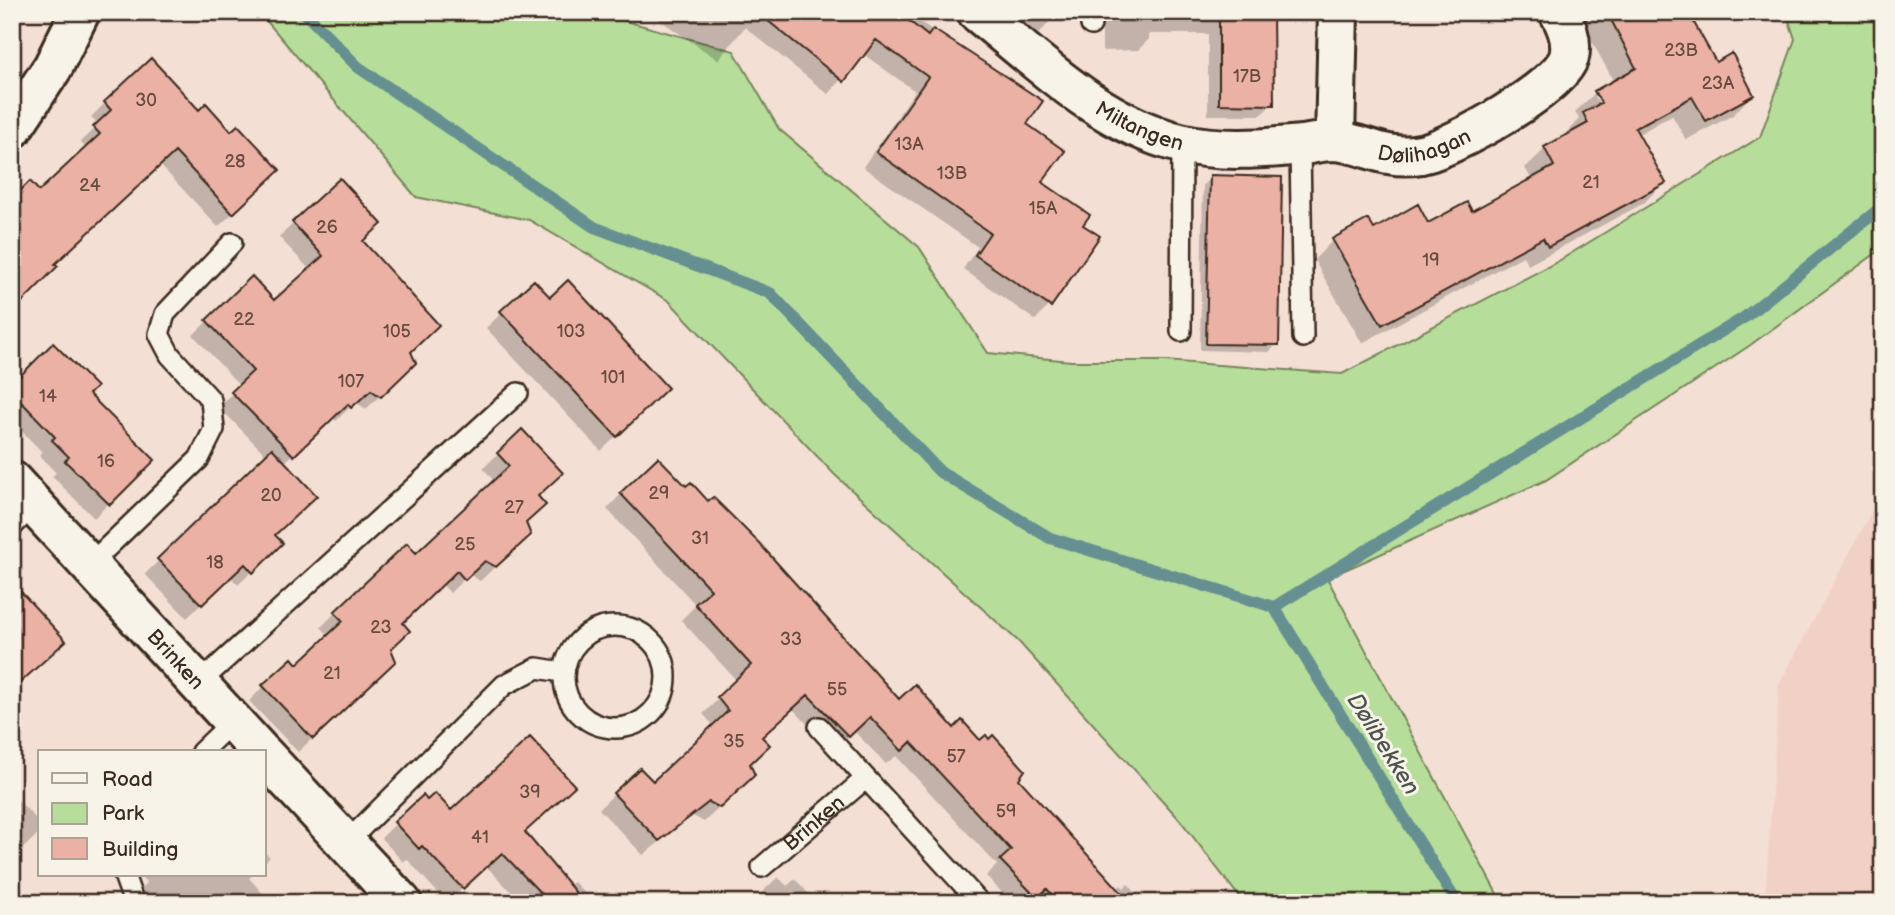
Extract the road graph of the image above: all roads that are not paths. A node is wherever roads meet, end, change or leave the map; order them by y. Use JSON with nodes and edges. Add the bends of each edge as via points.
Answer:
{"nodes":[{"id":1,"x":80,"y":12,"type":"edge"},
{"id":2,"x":977,"y":12,"type":"edge"},
{"id":3,"x":1338,"y":12,"type":"edge"},
{"id":4,"x":1559,"y":12,"type":"edge"},
{"id":5,"x":12,"y":129,"type":"edge"},
{"id":6,"x":1182,"y":143,"type":"junction"},
{"id":7,"x":1317,"y":143,"type":"junction"},
{"id":8,"x":232,"y":243,"type":"dead end"},
{"id":9,"x":1181,"y":331,"type":"dead end"},
{"id":10,"x":1303,"y":337,"type":"dead end"},
{"id":11,"x":518,"y":393,"type":"dead end"},
{"id":12,"x":19,"y":505,"type":"edge"},
{"id":13,"x":89,"y":565,"type":"junction"},
{"id":14,"x":562,"y":672,"type":"junction"},
{"id":15,"x":198,"y":684,"type":"junction"},
{"id":16,"x":233,"y":721,"type":"junction"},
{"id":17,"x":819,"y":727,"type":"dead end"},
{"id":18,"x":203,"y":750,"type":"edge"},
{"id":19,"x":259,"y":750,"type":"edge"},
{"id":20,"x":266,"y":757,"type":"edge"},
{"id":21,"x":865,"y":779,"type":"junction"},
{"id":22,"x":346,"y":843,"type":"junction"},
{"id":23,"x":762,"y":867,"type":"dead end"},
{"id":24,"x":124,"y":876,"type":"edge"},
{"id":25,"x":134,"y":903,"type":"edge"},
{"id":26,"x":402,"y":903,"type":"edge"},
{"id":27,"x":980,"y":903,"type":"edge"}],
"edges":[{"from":1,"to":5,"type":"street","via":[[53,67]]},
{"from":2,"to":6,"type":"street","name":"Miltangen","via":[[1075,92],[1133,127]]},
{"from":3,"to":7,"type":"street"},
{"from":4,"to":7,"type":"street","name":"Dølihagan","via":[[1570,32],[1569,58],[1552,83],[1509,113],[1425,154],[1396,157]]},
{"from":6,"to":7,"type":"street","name":"Miltangen","via":[[1240,148]]},
{"from":6,"to":9,"type":"lane"},
{"from":7,"to":10,"type":"lane"},
{"from":8,"to":13,"type":"lane","via":[[165,314],[159,334],[170,355],[211,400],[214,429],[199,459]]},
{"from":11,"to":15,"type":"lane"},
{"from":12,"to":13,"type":"street","name":"Brinken"},
{"from":13,"to":15,"type":"street","name":"Brinken"},
{"from":14,"to":14,"type":"lane","via":[[571,707],[601,728],[637,725],[663,699],[666,663],[645,633],[610,624],[576,639]]},
{"from":14,"to":22,"type":"lane","via":[[537,668],[504,685]]},
{"from":15,"to":16,"type":"street","name":"Brinken"},
{"from":16,"to":18,"type":"lane"},
{"from":16,"to":19,"type":"street","name":"Brinken"},
{"from":17,"to":21,"type":"lane"},
{"from":20,"to":22,"type":"street","name":"Brinken"},
{"from":21,"to":23,"type":"lane","name":"Brinken"},
{"from":21,"to":27,"type":"lane"},
{"from":22,"to":26,"type":"street","name":"Brinken"},
{"from":24,"to":25,"type":"lane"}]}
